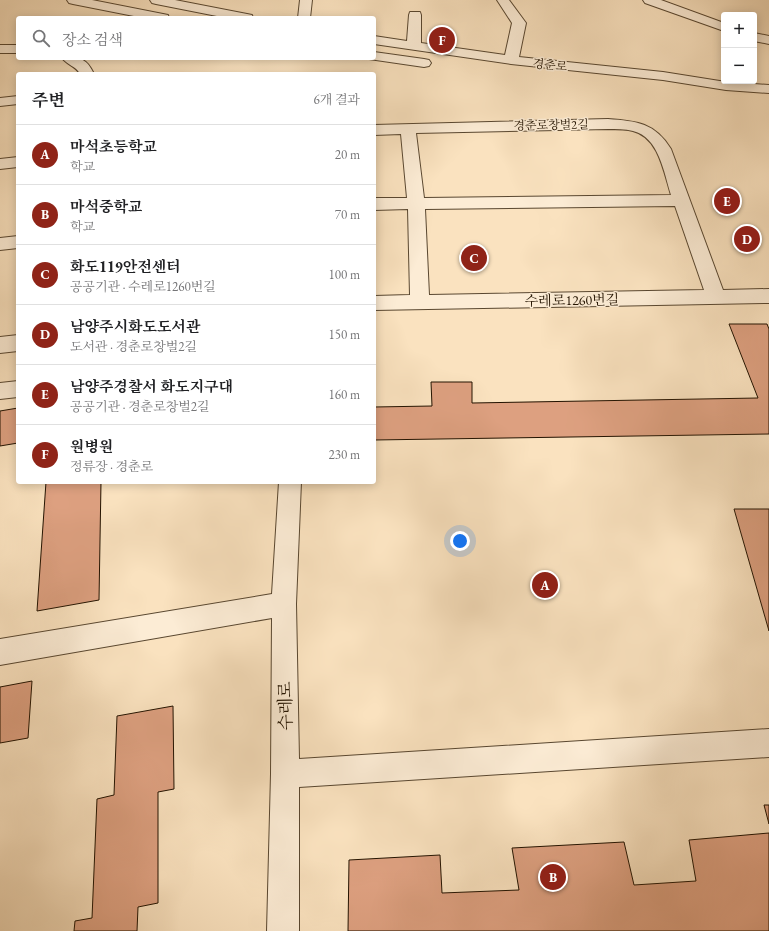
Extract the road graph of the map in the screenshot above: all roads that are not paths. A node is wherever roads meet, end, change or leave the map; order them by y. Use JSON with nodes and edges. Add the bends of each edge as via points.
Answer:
{"nodes":[{"id":1,"x":73,"y":0,"type":"edge"},
{"id":2,"x":156,"y":0,"type":"edge"},
{"id":3,"x":306,"y":0,"type":"edge"},
{"id":4,"x":503,"y":0,"type":"edge"},
{"id":5,"x":649,"y":0,"type":"edge"},
{"id":6,"x":679,"y":5,"type":"edge"},
{"id":7,"x":415,"y":15,"type":"dead end"},
{"id":8,"x":153,"y":16,"type":"edge"},
{"id":9,"x":237,"y":16,"type":"edge"},
{"id":10,"x":304,"y":16,"type":"edge"},
{"id":11,"x":721,"y":25,"type":"edge"},
{"id":12,"x":757,"y":38,"type":"edge"},
{"id":13,"x":376,"y":40,"type":"edge"},
{"id":14,"x":769,"y":40,"type":"edge"},
{"id":15,"x":414,"y":47,"type":"junction"},
{"id":16,"x":16,"y":49,"type":"edge"},
{"id":17,"x":0,"y":50,"type":"edge"},
{"id":18,"x":376,"y":56,"type":"edge"},
{"id":19,"x":72,"y":60,"type":"edge"},
{"id":20,"x":511,"y":60,"type":"junction"},
{"id":21,"x":441,"y":65,"type":"dead end"},
{"id":22,"x":86,"y":72,"type":"edge"},
{"id":23,"x":501,"y":72,"type":"dead end"},
{"id":24,"x":530,"y":76,"type":"dead end"},
{"id":25,"x":611,"y":84,"type":"dead end"},
{"id":26,"x":726,"y":86,"type":"junction"},
{"id":27,"x":769,"y":89,"type":"edge"},
{"id":28,"x":16,"y":100,"type":"edge"},
{"id":29,"x":0,"y":102,"type":"edge"},
{"id":30,"x":408,"y":129,"type":"junction"},
{"id":31,"x":376,"y":130,"type":"edge"},
{"id":32,"x":16,"y":162,"type":"edge"},
{"id":33,"x":0,"y":164,"type":"edge"},
{"id":34,"x":681,"y":200,"type":"junction"},
{"id":35,"x":416,"y":202,"type":"junction"},
{"id":36,"x":376,"y":204,"type":"edge"},
{"id":37,"x":16,"y":242,"type":"edge"},
{"id":38,"x":0,"y":244,"type":"edge"},
{"id":39,"x":769,"y":296,"type":"edge"},
{"id":40,"x":716,"y":297,"type":"junction"},
{"id":41,"x":420,"y":302,"type":"junction"},
{"id":42,"x":376,"y":303,"type":"edge"},
{"id":43,"x":16,"y":343,"type":"edge"},
{"id":44,"x":0,"y":345,"type":"edge"},
{"id":45,"x":16,"y":389,"type":"edge"},
{"id":46,"x":0,"y":391,"type":"edge"},
{"id":47,"x":290,"y":484,"type":"edge"},
{"id":48,"x":284,"y":604,"type":"junction"},
{"id":49,"x":0,"y":652,"type":"edge"},
{"id":50,"x":769,"y":743,"type":"edge"},
{"id":51,"x":285,"y":774,"type":"junction"},
{"id":52,"x":283,"y":931,"type":"edge"}],
"edges":[{"from":1,"to":8,"type":"street"},
{"from":2,"to":9,"type":"street"},
{"from":3,"to":10,"type":"street"},
{"from":4,"to":20,"type":"street","via":[[519,23]]},
{"from":5,"to":6,"type":"street"},
{"from":6,"to":11,"type":"street"},
{"from":7,"to":15,"type":"street"},
{"from":12,"to":14,"type":"street"},
{"from":13,"to":15,"type":"street","name":"경춘로"},
{"from":15,"to":20,"type":"street","name":"경춘로"},
{"from":16,"to":17,"type":"street"},
{"from":18,"to":21,"type":"street"},
{"from":19,"to":22,"type":"street","via":[[83,66]]},
{"from":20,"to":26,"type":"street","name":"경춘로","via":[[663,76]]},
{"from":23,"to":24,"type":"street","name":"경춘로"},
{"from":25,"to":26,"type":"street","name":"경춘로","via":[[666,89]]},
{"from":26,"to":27,"type":"street","name":"경춘로"},
{"from":28,"to":29,"type":"street"},
{"from":30,"to":31,"type":"street","name":"경춘로창벌2길"},
{"from":30,"to":34,"type":"street","name":"경춘로창벌2길","via":[[589,124],[641,128],[659,140]]},
{"from":30,"to":35,"type":"street"},
{"from":32,"to":33,"type":"street"},
{"from":34,"to":35,"type":"street"},
{"from":34,"to":40,"type":"street","name":"경춘로창벌2길"},
{"from":35,"to":36,"type":"street"},
{"from":35,"to":41,"type":"street"},
{"from":37,"to":38,"type":"street"},
{"from":39,"to":40,"type":"street","name":"수레로1260번길"},
{"from":40,"to":41,"type":"street","name":"수레로1260번길"},
{"from":41,"to":42,"type":"street","name":"수레로1260번길"},
{"from":43,"to":44,"type":"street"},
{"from":45,"to":46,"type":"street"},
{"from":47,"to":48,"type":"street","name":"수레로"},
{"from":48,"to":49,"type":"street"},
{"from":48,"to":51,"type":"street","name":"수레로"},
{"from":50,"to":51,"type":"street"},
{"from":51,"to":52,"type":"street","name":"수레로"}]}
